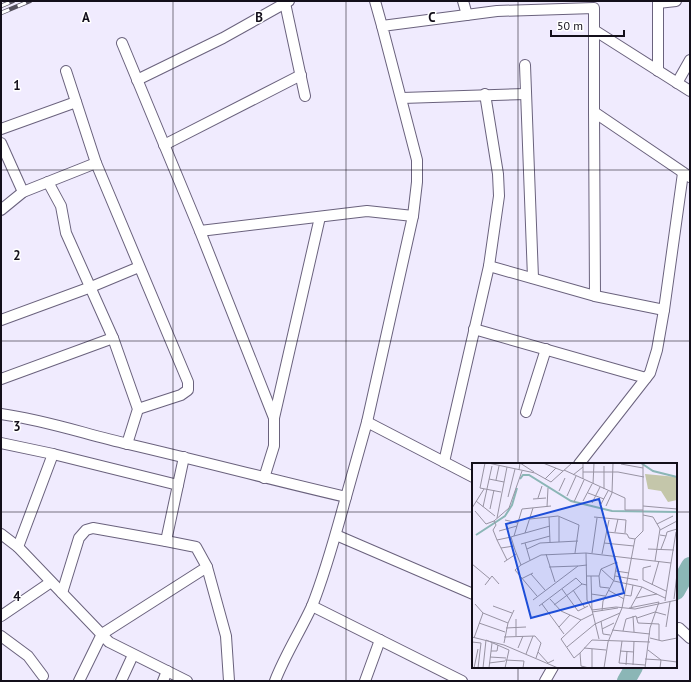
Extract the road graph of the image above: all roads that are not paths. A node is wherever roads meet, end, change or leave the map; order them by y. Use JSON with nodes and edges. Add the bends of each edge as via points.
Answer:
{"nodes":[{"id":1,"x":375,"y":1,"type":"edge"},
{"id":2,"x":463,"y":1,"type":"edge"},
{"id":3,"x":676,"y":1,"type":"edge"},
{"id":4,"x":287,"y":2,"type":"edge"},
{"id":5,"x":658,"y":2,"type":"edge"},
{"id":6,"x":594,"y":4,"type":"edge"},
{"id":7,"x":526,"y":5,"type":"edge"},
{"id":8,"x":467,"y":15,"type":"junction"},
{"id":9,"x":382,"y":26,"type":"junction"},
{"id":10,"x":594,"y":30,"type":"junction"},
{"id":11,"x":122,"y":44,"type":"dead end"},
{"id":12,"x":690,"y":60,"type":"edge"},
{"id":13,"x":525,"y":65,"type":"dead end"},
{"id":14,"x":66,"y":70,"type":"dead end"},
{"id":15,"x":658,"y":71,"type":"junction"},
{"id":16,"x":301,"y":75,"type":"junction"},
{"id":17,"x":137,"y":80,"type":"junction"},
{"id":18,"x":677,"y":83,"type":"junction"},
{"id":19,"x":690,"y":91,"type":"edge"},
{"id":20,"x":485,"y":94,"type":"junction"},
{"id":21,"x":526,"y":94,"type":"junction"},
{"id":22,"x":305,"y":96,"type":"dead end"},
{"id":23,"x":402,"y":98,"type":"junction"},
{"id":24,"x":76,"y":102,"type":"junction"},
{"id":25,"x":594,"y":112,"type":"junction"},
{"id":26,"x":1,"y":129,"type":"edge"},
{"id":27,"x":1,"y":143,"type":"edge"},
{"id":28,"x":164,"y":145,"type":"junction"},
{"id":29,"x":96,"y":163,"type":"junction"},
{"id":30,"x":686,"y":175,"type":"edge"},
{"id":31,"x":48,"y":182,"type":"junction"},
{"id":32,"x":23,"y":192,"type":"junction"},
{"id":33,"x":1,"y":210,"type":"edge"},
{"id":34,"x":413,"y":216,"type":"junction"},
{"id":35,"x":320,"y":217,"type":"junction"},
{"id":36,"x":200,"y":231,"type":"junction"},
{"id":37,"x":489,"y":266,"type":"junction"},
{"id":38,"x":139,"y":267,"type":"junction"},
{"id":39,"x":533,"y":278,"type":"junction"},
{"id":40,"x":91,"y":287,"type":"junction"},
{"id":41,"x":595,"y":296,"type":"junction"},
{"id":42,"x":664,"y":310,"type":"junction"},
{"id":43,"x":1,"y":320,"type":"edge"},
{"id":44,"x":474,"y":329,"type":"junction"},
{"id":45,"x":113,"y":338,"type":"junction"},
{"id":46,"x":546,"y":349,"type":"junction"},
{"id":47,"x":646,"y":378,"type":"junction"},
{"id":48,"x":1,"y":379,"type":"edge"},
{"id":49,"x":138,"y":409,"type":"junction"},
{"id":50,"x":526,"y":412,"type":"dead end"},
{"id":51,"x":1,"y":414,"type":"edge"},
{"id":52,"x":274,"y":418,"type":"junction"},
{"id":53,"x":367,"y":422,"type":"junction"},
{"id":54,"x":1,"y":443,"type":"edge"},
{"id":55,"x":127,"y":444,"type":"junction"},
{"id":56,"x":53,"y":454,"type":"junction"},
{"id":57,"x":184,"y":456,"type":"junction"},
{"id":58,"x":444,"y":462,"type":"junction"},
{"id":59,"x":580,"y":463,"type":"edge"},
{"id":60,"x":472,"y":476,"type":"edge"},
{"id":61,"x":264,"y":478,"type":"junction"},
{"id":62,"x":178,"y":485,"type":"junction"},
{"id":63,"x":346,"y":497,"type":"junction"},
{"id":64,"x":1,"y":534,"type":"edge"},
{"id":65,"x":336,"y":535,"type":"junction"},
{"id":66,"x":166,"y":541,"type":"junction"},
{"id":67,"x":18,"y":547,"type":"junction"},
{"id":68,"x":207,"y":567,"type":"junction"},
{"id":69,"x":51,"y":582,"type":"junction"},
{"id":70,"x":62,"y":593,"type":"junction"},
{"id":71,"x":472,"y":594,"type":"edge"},
{"id":72,"x":312,"y":606,"type":"junction"},
{"id":73,"x":1,"y":616,"type":"edge"},
{"id":74,"x":679,"y":628,"type":"dead end"},
{"id":75,"x":102,"y":634,"type":"junction"},
{"id":76,"x":1,"y":636,"type":"edge"},
{"id":77,"x":690,"y":638,"type":"edge"},
{"id":78,"x":380,"y":640,"type":"junction"},
{"id":79,"x":134,"y":654,"type":"junction"},
{"id":80,"x":552,"y":668,"type":"edge"},
{"id":81,"x":167,"y":671,"type":"junction"},
{"id":82,"x":43,"y":676,"type":"dead end"},
{"id":83,"x":457,"y":680,"type":"edge"},
{"id":84,"x":79,"y":681,"type":"edge"},
{"id":85,"x":121,"y":681,"type":"edge"},
{"id":86,"x":163,"y":681,"type":"edge"},
{"id":87,"x":187,"y":681,"type":"edge"},
{"id":88,"x":230,"y":681,"type":"edge"},
{"id":89,"x":275,"y":681,"type":"edge"},
{"id":90,"x":365,"y":681,"type":"edge"},
{"id":91,"x":545,"y":681,"type":"edge"}],
"edges":[{"from":1,"to":9,"type":"street"},
{"from":2,"to":8,"type":"street"},
{"from":3,"to":5,"type":"street"},
{"from":4,"to":16,"type":"street"},
{"from":4,"to":17,"type":"street","via":[[223,38]]},
{"from":5,"to":15,"type":"street"},
{"from":6,"to":7,"type":"street"},
{"from":6,"to":10,"type":"street"},
{"from":7,"to":8,"type":"street"},
{"from":8,"to":9,"type":"street"},
{"from":9,"to":23,"type":"street"},
{"from":10,"to":15,"type":"street"},
{"from":10,"to":25,"type":"street"},
{"from":11,"to":17,"type":"street"},
{"from":12,"to":18,"type":"street"},
{"from":13,"to":21,"type":"street"},
{"from":14,"to":24,"type":"street"},
{"from":15,"to":18,"type":"street"},
{"from":16,"to":22,"type":"street"},
{"from":16,"to":28,"type":"street"},
{"from":17,"to":28,"type":"street"},
{"from":18,"to":19,"type":"street"},
{"from":20,"to":21,"type":"street"},
{"from":20,"to":23,"type":"street"},
{"from":20,"to":37,"type":"street","via":[[498,174],[499,196]]},
{"from":21,"to":39,"type":"street"},
{"from":23,"to":34,"type":"street","via":[[417,160]]},
{"from":24,"to":26,"type":"street"},
{"from":24,"to":29,"type":"street"},
{"from":25,"to":30,"type":"street"},
{"from":25,"to":41,"type":"street"},
{"from":27,"to":32,"type":"street"},
{"from":28,"to":36,"type":"street"},
{"from":29,"to":31,"type":"street"},
{"from":29,"to":38,"type":"street"},
{"from":30,"to":42,"type":"street"},
{"from":31,"to":32,"type":"street"},
{"from":31,"to":40,"type":"street","via":[[61,206],[66,233]]},
{"from":32,"to":33,"type":"street"},
{"from":34,"to":35,"type":"street","via":[[367,211]]},
{"from":34,"to":53,"type":"street"},
{"from":35,"to":36,"type":"street"},
{"from":35,"to":52,"type":"street"},
{"from":36,"to":52,"type":"street"},
{"from":37,"to":39,"type":"street"},
{"from":37,"to":44,"type":"street"},
{"from":38,"to":40,"type":"street"},
{"from":38,"to":49,"type":"street","via":[[188,382],[188,390],[181,395]]},
{"from":39,"to":41,"type":"street"},
{"from":40,"to":43,"type":"street"},
{"from":40,"to":45,"type":"street"},
{"from":41,"to":42,"type":"street"},
{"from":42,"to":47,"type":"street","via":[[657,350]]},
{"from":44,"to":46,"type":"street"},
{"from":44,"to":58,"type":"street"},
{"from":45,"to":48,"type":"street"},
{"from":45,"to":49,"type":"street"},
{"from":46,"to":47,"type":"street"},
{"from":46,"to":50,"type":"street"},
{"from":47,"to":59,"type":"street"},
{"from":49,"to":55,"type":"street"},
{"from":51,"to":55,"type":"street","via":[[46,421]]},
{"from":52,"to":61,"type":"street","via":[[274,446]]},
{"from":53,"to":58,"type":"street"},
{"from":53,"to":63,"type":"street"},
{"from":54,"to":56,"type":"street"},
{"from":55,"to":57,"type":"street"},
{"from":56,"to":62,"type":"street"},
{"from":56,"to":67,"type":"street"},
{"from":57,"to":61,"type":"street"},
{"from":57,"to":62,"type":"street"},
{"from":58,"to":60,"type":"street"},
{"from":61,"to":63,"type":"street"},
{"from":62,"to":66,"type":"street"},
{"from":63,"to":65,"type":"street"},
{"from":64,"to":67,"type":"street"},
{"from":65,"to":71,"type":"street"},
{"from":65,"to":72,"type":"street"},
{"from":66,"to":68,"type":"street","via":[[196,547]]},
{"from":66,"to":70,"type":"street","via":[[93,528],[86,530],[80,538]]},
{"from":67,"to":69,"type":"street"},
{"from":68,"to":75,"type":"street"},
{"from":68,"to":88,"type":"street","via":[[226,636]]},
{"from":69,"to":70,"type":"street"},
{"from":69,"to":73,"type":"street"},
{"from":70,"to":75,"type":"street"},
{"from":72,"to":78,"type":"street"},
{"from":72,"to":89,"type":"street","via":[[284,658]]},
{"from":74,"to":77,"type":"street"},
{"from":75,"to":79,"type":"street","via":[[109,642]]},
{"from":75,"to":84,"type":"street"},
{"from":76,"to":82,"type":"street","via":[[28,656]]},
{"from":78,"to":83,"type":"street"},
{"from":78,"to":90,"type":"street"},
{"from":79,"to":81,"type":"street"},
{"from":79,"to":85,"type":"street"},
{"from":80,"to":91,"type":"street"},
{"from":81,"to":86,"type":"street"},
{"from":81,"to":87,"type":"street"}]}
